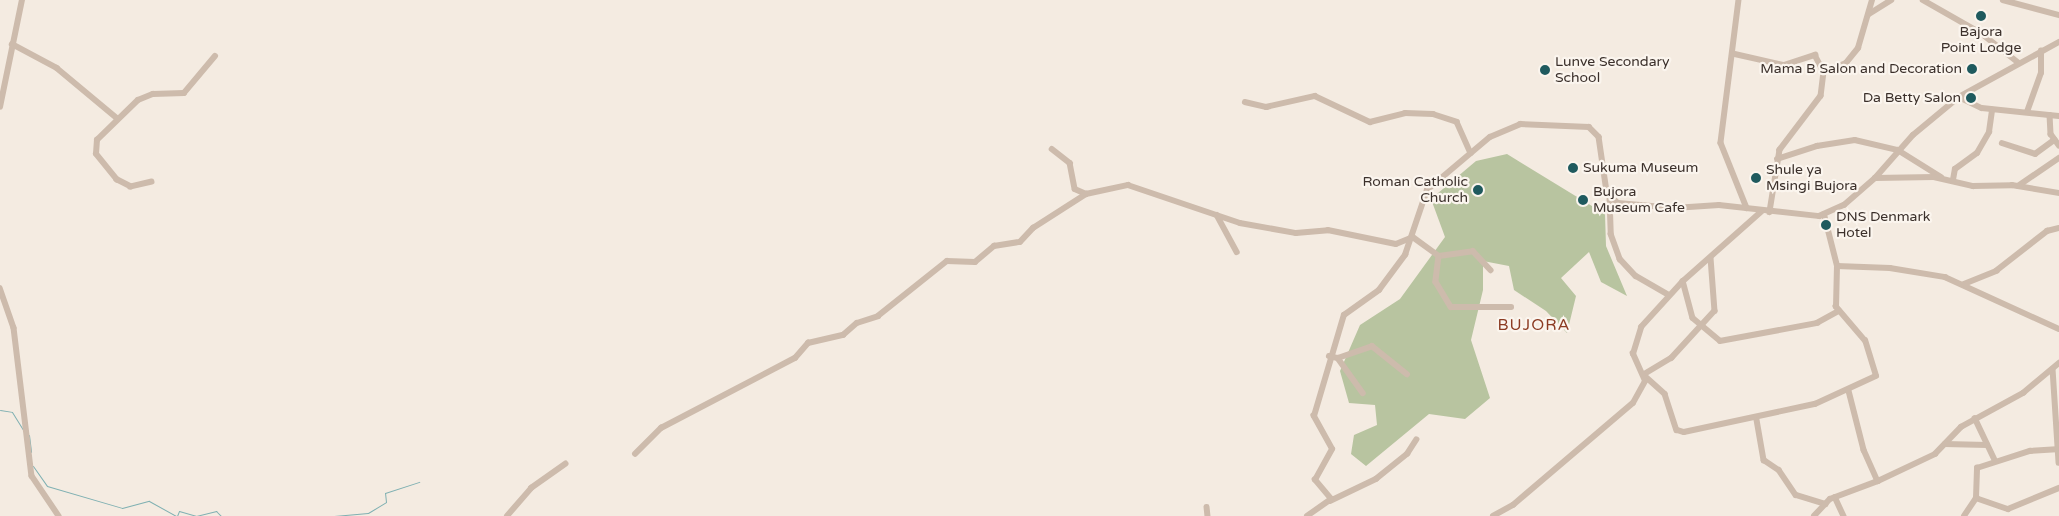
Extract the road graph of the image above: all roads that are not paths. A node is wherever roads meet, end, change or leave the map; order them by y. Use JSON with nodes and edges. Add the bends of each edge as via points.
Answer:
{"nodes":[{"id":1,"x":22,"y":0,"type":"edge"},
{"id":2,"x":1739,"y":0,"type":"edge"},
{"id":3,"x":1872,"y":0,"type":"edge"},
{"id":4,"x":1891,"y":0,"type":"edge"},
{"id":5,"x":1923,"y":0,"type":"edge"},
{"id":6,"x":2004,"y":0,"type":"edge"},
{"id":7,"x":1869,"y":14,"type":"junction"},
{"id":8,"x":2059,"y":16,"type":"edge"},
{"id":9,"x":2059,"y":42,"type":"edge"},
{"id":10,"x":12,"y":44,"type":"junction"},
{"id":11,"x":2041,"y":51,"type":"junction"},
{"id":12,"x":1735,"y":54,"type":"junction"},
{"id":13,"x":215,"y":56,"type":"dead end"},
{"id":14,"x":2019,"y":63,"type":"junction"},
{"id":15,"x":1824,"y":72,"type":"junction"},
{"id":16,"x":1960,"y":97,"type":"junction"},
{"id":17,"x":1245,"y":102,"type":"dead end"},
{"id":18,"x":0,"y":106,"type":"edge"},
{"id":19,"x":1992,"y":110,"type":"junction"},
{"id":20,"x":2027,"y":112,"type":"junction"},
{"id":21,"x":2050,"y":115,"type":"junction"},
{"id":22,"x":2059,"y":116,"type":"edge"},
{"id":23,"x":117,"y":118,"type":"junction"},
{"id":24,"x":2054,"y":140,"type":"junction"},
{"id":25,"x":2002,"y":143,"type":"dead end"},
{"id":26,"x":2059,"y":145,"type":"edge"},
{"id":27,"x":1052,"y":150,"type":"dead end"},
{"id":28,"x":1898,"y":150,"type":"junction"},
{"id":29,"x":1471,"y":154,"type":"junction"},
{"id":30,"x":2059,"y":158,"type":"edge"},
{"id":31,"x":1777,"y":159,"type":"junction"},
{"id":32,"x":1875,"y":178,"type":"junction"},
{"id":33,"x":1944,"y":179,"type":"junction"},
{"id":34,"x":1953,"y":180,"type":"junction"},
{"id":35,"x":152,"y":182,"type":"dead end"},
{"id":36,"x":2018,"y":186,"type":"junction"},
{"id":37,"x":2059,"y":193,"type":"edge"},
{"id":38,"x":1086,"y":194,"type":"junction"},
{"id":39,"x":1610,"y":198,"type":"junction"},
{"id":40,"x":1747,"y":208,"type":"junction"},
{"id":41,"x":1762,"y":211,"type":"junction"},
{"id":42,"x":1770,"y":212,"type":"junction"},
{"id":43,"x":1217,"y":215,"type":"junction"},
{"id":44,"x":1824,"y":215,"type":"junction"},
{"id":45,"x":2057,"y":229,"type":"edge"},
{"id":46,"x":1413,"y":237,"type":"junction"},
{"id":47,"x":1237,"y":252,"type":"dead end"},
{"id":48,"x":1439,"y":256,"type":"junction"},
{"id":49,"x":1711,"y":258,"type":"junction"},
{"id":50,"x":1837,"y":266,"type":"junction"},
{"id":51,"x":1491,"y":270,"type":"dead end"},
{"id":52,"x":1683,"y":281,"type":"junction"},
{"id":53,"x":1964,"y":284,"type":"junction"},
{"id":54,"x":0,"y":288,"type":"edge"},
{"id":55,"x":1669,"y":295,"type":"junction"},
{"id":56,"x":1511,"y":307,"type":"dead end"},
{"id":57,"x":1839,"y":311,"type":"junction"},
{"id":58,"x":1704,"y":325,"type":"junction"},
{"id":59,"x":2059,"y":329,"type":"edge"},
{"id":60,"x":1329,"y":356,"type":"junction"},
{"id":61,"x":1338,"y":358,"type":"junction"},
{"id":62,"x":2059,"y":363,"type":"edge"},
{"id":63,"x":2053,"y":370,"type":"junction"},
{"id":64,"x":1407,"y":374,"type":"dead end"},
{"id":65,"x":1644,"y":375,"type":"junction"},
{"id":66,"x":1849,"y":391,"type":"junction"},
{"id":67,"x":1363,"y":393,"type":"dead end"},
{"id":68,"x":1975,"y":418,"type":"junction"},
{"id":69,"x":1757,"y":420,"type":"junction"},
{"id":70,"x":1416,"y":440,"type":"dead end"},
{"id":71,"x":2057,"y":441,"type":"edge"},
{"id":72,"x":1945,"y":444,"type":"junction"},
{"id":73,"x":1987,"y":445,"type":"junction"},
{"id":74,"x":2056,"y":449,"type":"junction"},
{"id":75,"x":635,"y":454,"type":"dead end"},
{"id":76,"x":1995,"y":460,"type":"junction"},
{"id":77,"x":565,"y":464,"type":"dead end"},
{"id":78,"x":2059,"y":464,"type":"edge"},
{"id":79,"x":1878,"y":481,"type":"junction"},
{"id":80,"x":2059,"y":488,"type":"edge"},
{"id":81,"x":1835,"y":497,"type":"junction"},
{"id":82,"x":1976,"y":498,"type":"junction"},
{"id":83,"x":1330,"y":501,"type":"junction"},
{"id":84,"x":1826,"y":504,"type":"junction"},
{"id":85,"x":1207,"y":508,"type":"dead end"},
{"id":86,"x":59,"y":516,"type":"edge"},
{"id":87,"x":507,"y":516,"type":"edge"},
{"id":88,"x":1208,"y":516,"type":"edge"},
{"id":89,"x":1307,"y":516,"type":"edge"},
{"id":90,"x":1493,"y":516,"type":"edge"},
{"id":91,"x":1814,"y":516,"type":"edge"},
{"id":92,"x":1844,"y":516,"type":"edge"},
{"id":93,"x":1964,"y":516,"type":"edge"}],
"edges":[{"from":1,"to":10,"type":"street"},
{"from":2,"to":12,"type":"street"},
{"from":3,"to":7,"type":"street"},
{"from":4,"to":7,"type":"street"},
{"from":5,"to":14,"type":"street","via":[[1981,33]]},
{"from":6,"to":8,"type":"street"},
{"from":7,"to":15,"type":"street","via":[[1860,44],[1849,60]]},
{"from":9,"to":11,"type":"street"},
{"from":10,"to":18,"type":"street"},
{"from":10,"to":23,"type":"street","via":[[56,68]]},
{"from":11,"to":14,"type":"street"},
{"from":11,"to":20,"type":"street","via":[[2041,73]]},
{"from":12,"to":15,"type":"street","via":[[1784,65],[1815,55]]},
{"from":12,"to":40,"type":"street","via":[[1721,143]]},
{"from":13,"to":23,"type":"street","via":[[184,93],[146,96]]},
{"from":14,"to":16,"type":"street"},
{"from":15,"to":31,"type":"street","via":[[1821,96],[1791,132]]},
{"from":16,"to":19,"type":"street"},
{"from":16,"to":28,"type":"street"},
{"from":17,"to":29,"type":"street","via":[[1266,107],[1315,96],[1368,122],[1408,113],[1433,114],[1457,122]]},
{"from":19,"to":20,"type":"street"},
{"from":19,"to":34,"type":"street","via":[[1989,132],[1977,153],[1955,169]]},
{"from":20,"to":21,"type":"street"},
{"from":21,"to":22,"type":"street"},
{"from":21,"to":24,"type":"street"},
{"from":23,"to":35,"type":"street","via":[[97,140],[96,154],[127,186]]},
{"from":24,"to":25,"type":"street","via":[[2035,154]]},
{"from":24,"to":26,"type":"street"},
{"from":27,"to":38,"type":"street","via":[[1070,163],[1075,189]]},
{"from":28,"to":31,"type":"street","via":[[1850,140]]},
{"from":28,"to":32,"type":"street"},
{"from":28,"to":33,"type":"street"},
{"from":29,"to":39,"type":"street","via":[[1515,124],[1589,127],[1599,137]]},
{"from":29,"to":46,"type":"street","via":[[1427,190]]},
{"from":30,"to":36,"type":"street"},
{"from":31,"to":42,"type":"street"},
{"from":32,"to":33,"type":"street"},
{"from":32,"to":44,"type":"street","via":[[1844,205]]},
{"from":33,"to":34,"type":"street"},
{"from":34,"to":36,"type":"street","via":[[1973,186]]},
{"from":36,"to":37,"type":"street"},
{"from":38,"to":43,"type":"street","via":[[1131,186]]},
{"from":38,"to":75,"type":"street","via":[[1033,228],[1020,242],[994,246],[975,262],[947,261],[878,316],[857,323],[843,335],[808,343],[795,358],[661,428]]},
{"from":39,"to":40,"type":"street","via":[[1674,208]]},
{"from":39,"to":55,"type":"street","via":[[1611,234],[1620,259],[1636,276]]},
{"from":40,"to":41,"type":"street"},
{"from":41,"to":42,"type":"street"},
{"from":41,"to":49,"type":"street"},
{"from":42,"to":44,"type":"street"},
{"from":43,"to":46,"type":"street","via":[[1296,233],[1328,230],[1396,244]]},
{"from":43,"to":47,"type":"street"},
{"from":44,"to":50,"type":"street"},
{"from":45,"to":53,"type":"street","via":[[1996,271]]},
{"from":46,"to":48,"type":"street"},
{"from":46,"to":60,"type":"street","via":[[1382,286],[1344,315]]},
{"from":48,"to":51,"type":"street","via":[[1473,251]]},
{"from":48,"to":56,"type":"street","via":[[1436,282],[1451,308]]},
{"from":49,"to":52,"type":"street"},
{"from":49,"to":58,"type":"street","via":[[1716,305]]},
{"from":50,"to":53,"type":"street","via":[[1901,269]]},
{"from":50,"to":57,"type":"street","via":[[1834,296]]},
{"from":52,"to":55,"type":"street"},
{"from":52,"to":58,"type":"street","via":[[1691,314]]},
{"from":53,"to":59,"type":"street"},
{"from":54,"to":86,"type":"street","via":[[14,328],[32,476]]},
{"from":55,"to":65,"type":"street","via":[[1641,327],[1633,343],[1634,357]]},
{"from":57,"to":58,"type":"street","via":[[1817,324],[1723,341]]},
{"from":57,"to":66,"type":"street","via":[[1862,337],[1877,368],[1874,378],[1859,382]]},
{"from":58,"to":65,"type":"street","via":[[1672,358]]},
{"from":60,"to":61,"type":"street"},
{"from":60,"to":83,"type":"street","via":[[1314,420],[1332,449],[1315,478],[1330,494]]},
{"from":61,"to":64,"type":"street","via":[[1372,346]]},
{"from":61,"to":67,"type":"street"},
{"from":62,"to":63,"type":"street"},
{"from":63,"to":68,"type":"street","via":[[2023,393]]},
{"from":63,"to":71,"type":"street"},
{"from":65,"to":69,"type":"street","via":[[1668,398],[1680,432]]},
{"from":65,"to":90,"type":"street","via":[[1642,389],[1633,403],[1513,505]]},
{"from":66,"to":69,"type":"street"},
{"from":66,"to":79,"type":"street","via":[[1864,450]]},
{"from":68,"to":72,"type":"street"},
{"from":68,"to":73,"type":"street"},
{"from":69,"to":84,"type":"street","via":[[1764,460],[1780,470],[1796,495]]},
{"from":70,"to":83,"type":"street","via":[[1406,454],[1376,479]]},
{"from":71,"to":74,"type":"street"},
{"from":72,"to":73,"type":"street"},
{"from":72,"to":79,"type":"street","via":[[1921,463]]},
{"from":73,"to":76,"type":"street"},
{"from":74,"to":76,"type":"street"},
{"from":74,"to":78,"type":"street"},
{"from":76,"to":82,"type":"street","via":[[1976,470]]},
{"from":77,"to":87,"type":"street","via":[[531,488]]},
{"from":79,"to":81,"type":"street"},
{"from":80,"to":82,"type":"street","via":[[2008,509]]},
{"from":81,"to":84,"type":"street"},
{"from":81,"to":92,"type":"street"},
{"from":82,"to":93,"type":"street"},
{"from":83,"to":89,"type":"street"},
{"from":84,"to":91,"type":"street"},
{"from":85,"to":88,"type":"street"}]}
